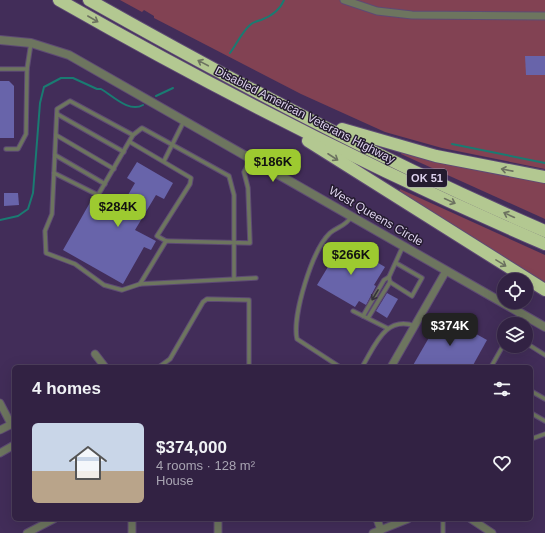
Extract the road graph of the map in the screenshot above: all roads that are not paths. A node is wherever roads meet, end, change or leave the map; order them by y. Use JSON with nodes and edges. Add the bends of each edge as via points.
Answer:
{"nodes":[{"id":1,"x":59,"y":0,"type":"edge"},
{"id":2,"x":89,"y":0,"type":"edge"},
{"id":3,"x":344,"y":0,"type":"edge"},
{"id":4,"x":545,"y":16,"type":"edge"},
{"id":5,"x":0,"y":40,"type":"edge"},
{"id":6,"x":31,"y":43,"type":"junction"},
{"id":7,"x":0,"y":69,"type":"edge"},
{"id":8,"x":27,"y":69,"type":"junction"},
{"id":9,"x":253,"y":106,"type":"junction"},
{"id":10,"x":56,"y":114,"type":"junction"},
{"id":11,"x":312,"y":120,"type":"junction"},
{"id":12,"x":184,"y":121,"type":"junction"},
{"id":13,"x":56,"y":135,"type":"junction"},
{"id":14,"x":133,"y":135,"type":"junction"},
{"id":15,"x":130,"y":142,"type":"junction"},
{"id":16,"x":172,"y":146,"type":"junction"},
{"id":17,"x":6,"y":149,"type":"dead end"},
{"id":18,"x":124,"y":152,"type":"junction"},
{"id":19,"x":55,"y":155,"type":"junction"},
{"id":20,"x":252,"y":159,"type":"junction"},
{"id":21,"x":164,"y":161,"type":"junction"},
{"id":22,"x":114,"y":169,"type":"junction"},
{"id":23,"x":54,"y":173,"type":"junction"},
{"id":24,"x":545,"y":177,"type":"edge"},
{"id":25,"x":105,"y":184,"type":"junction"},
{"id":26,"x":352,"y":216,"type":"junction"},
{"id":27,"x":545,"y":231,"type":"edge"},
{"id":28,"x":166,"y":241,"type":"junction"},
{"id":29,"x":234,"y":244,"type":"junction"},
{"id":30,"x":545,"y":244,"type":"edge"},
{"id":31,"x":403,"y":245,"type":"junction"},
{"id":32,"x":396,"y":263,"type":"junction"},
{"id":33,"x":446,"y":271,"type":"junction"},
{"id":34,"x":389,"y":277,"type":"junction"},
{"id":35,"x":256,"y":278,"type":"dead end"},
{"id":36,"x":234,"y":279,"type":"junction"},
{"id":37,"x":390,"y":282,"type":"junction"},
{"id":38,"x":140,"y":284,"type":"junction"},
{"id":39,"x":545,"y":290,"type":"edge"},
{"id":40,"x":353,"y":311,"type":"dead end"},
{"id":41,"x":520,"y":313,"type":"junction"},
{"id":42,"x":363,"y":316,"type":"junction"},
{"id":43,"x":518,"y":317,"type":"edge"},
{"id":44,"x":368,"y":318,"type":"junction"},
{"id":45,"x":415,"y":326,"type":"junction"},
{"id":46,"x":545,"y":327,"type":"edge"},
{"id":47,"x":387,"y":328,"type":"junction"},
{"id":48,"x":533,"y":347,"type":"edge"},
{"id":49,"x":499,"y":353,"type":"edge"},
{"id":50,"x":95,"y":354,"type":"dead end"},
{"id":51,"x":545,"y":355,"type":"edge"},
{"id":52,"x":103,"y":365,"type":"edge"},
{"id":53,"x":162,"y":365,"type":"edge"},
{"id":54,"x":249,"y":365,"type":"edge"},
{"id":55,"x":337,"y":365,"type":"edge"},
{"id":56,"x":363,"y":365,"type":"edge"},
{"id":57,"x":392,"y":365,"type":"edge"},
{"id":58,"x":492,"y":365,"type":"edge"},
{"id":59,"x":533,"y":392,"type":"edge"},
{"id":60,"x":545,"y":399,"type":"edge"},
{"id":61,"x":0,"y":403,"type":"edge"},
{"id":62,"x":533,"y":414,"type":"edge"},
{"id":63,"x":545,"y":421,"type":"edge"},
{"id":64,"x":12,"y":423,"type":"edge"},
{"id":65,"x":0,"y":430,"type":"edge"},
{"id":66,"x":545,"y":434,"type":"edge"},
{"id":67,"x":533,"y":435,"type":"edge"},
{"id":68,"x":537,"y":437,"type":"junction"},
{"id":69,"x":533,"y":438,"type":"edge"},
{"id":70,"x":12,"y":447,"type":"edge"},
{"id":71,"x":0,"y":453,"type":"edge"},
{"id":72,"x":50,"y":521,"type":"edge"},
{"id":73,"x":132,"y":521,"type":"edge"},
{"id":74,"x":218,"y":521,"type":"edge"},
{"id":75,"x":378,"y":521,"type":"edge"},
{"id":76,"x":403,"y":521,"type":"edge"},
{"id":77,"x":442,"y":521,"type":"edge"},
{"id":78,"x":474,"y":521,"type":"edge"},
{"id":79,"x":381,"y":530,"type":"junction"},
{"id":80,"x":27,"y":533,"type":"edge"},
{"id":81,"x":132,"y":533,"type":"edge"},
{"id":82,"x":218,"y":533,"type":"edge"},
{"id":83,"x":373,"y":533,"type":"edge"},
{"id":84,"x":443,"y":533,"type":"edge"},
{"id":85,"x":492,"y":533,"type":"edge"}],
"edges":[{"from":1,"to":9,"type":"highway","name":"Disabled American Veterans Highway","number":"OK 51","one_way":true},
{"from":11,"to":2,"type":"highway","name":"Disabled American Veterans Highway","number":"OK 51","one_way":true},
{"from":3,"to":4,"type":"street","via":[[377,11],[412,15]]},
{"from":5,"to":6,"type":"street","name":"West Queens Circle"},
{"from":6,"to":8,"type":"lane"},
{"from":6,"to":12,"type":"street","name":"West Queens Circle","via":[[69,56]]},
{"from":7,"to":8,"type":"lane"},
{"from":8,"to":17,"type":"lane","via":[[26,134],[18,149]]},
{"from":9,"to":30,"type":"highway","name":"Disabled American Veterans Highway","number":"OK 51","one_way":true,"via":[[402,179]]},
{"from":9,"to":39,"type":"highway","one_way":true},
{"from":10,"to":13,"type":"lane"},
{"from":10,"to":14,"type":"lane","via":[[57,109],[70,102]]},
{"from":10,"to":18,"type":"lane"},
{"from":24,"to":11,"type":"highway","one_way":true,"via":[[436,156]]},
{"from":27,"to":11,"type":"highway","name":"Disabled American Veterans Highway","number":"OK 51","one_way":true,"via":[[408,169]]},
{"from":12,"to":16,"type":"lane"},
{"from":12,"to":20,"type":"street","name":"West Queens Circle"},
{"from":13,"to":19,"type":"lane"},
{"from":13,"to":22,"type":"lane"},
{"from":14,"to":15,"type":"lane"},
{"from":14,"to":16,"type":"lane","via":[[142,128]]},
{"from":15,"to":18,"type":"lane"},
{"from":15,"to":21,"type":"lane"},
{"from":16,"to":21,"type":"lane"},
{"from":16,"to":29,"type":"lane","via":[[229,176],[234,195]]},
{"from":18,"to":22,"type":"lane"},
{"from":19,"to":23,"type":"lane"},
{"from":19,"to":25,"type":"lane"},
{"from":20,"to":26,"type":"street","name":"West Queens Circle"},
{"from":20,"to":29,"type":"lane","via":[[244,172],[248,188],[250,243]]},
{"from":21,"to":28,"type":"lane","via":[[191,178],[190,184],[157,236]]},
{"from":22,"to":25,"type":"lane"},
{"from":23,"to":25,"type":"lane","via":[[98,196]]},
{"from":23,"to":38,"type":"lane","via":[[52,214],[45,231],[46,253],[75,264],[104,285],[122,290]]},
{"from":26,"to":31,"type":"street","name":"West Queens Circle"},
{"from":26,"to":55,"type":"lane","via":[[347,223],[330,234],[316,257],[296,320],[297,340]]},
{"from":28,"to":29,"type":"lane"},
{"from":28,"to":38,"type":"lane"},
{"from":29,"to":36,"type":"lane"},
{"from":31,"to":32,"type":"lane"},
{"from":31,"to":33,"type":"street","name":"West Queens Circle"},
{"from":32,"to":34,"type":"lane"},
{"from":32,"to":37,"type":"lane","via":[[422,278],[412,296]]},
{"from":33,"to":41,"type":"street","name":"West Queens Circle"},
{"from":33,"to":45,"type":"street"},
{"from":34,"to":37,"type":"lane"},
{"from":34,"to":42,"type":"lane","one_way":true,"via":[[384,280]]},
{"from":35,"to":36,"type":"lane"},
{"from":36,"to":38,"type":"lane"},
{"from":37,"to":44,"type":"lane"},
{"from":40,"to":42,"type":"lane"},
{"from":41,"to":43,"type":"lane"},
{"from":41,"to":46,"type":"street","name":"West Queens Circle"},
{"from":42,"to":44,"type":"lane"},
{"from":44,"to":47,"type":"lane"},
{"from":45,"to":47,"type":"lane","via":[[403,323]]},
{"from":45,"to":57,"type":"street"},
{"from":47,"to":56,"type":"lane"},
{"from":48,"to":51,"type":"lane"},
{"from":49,"to":58,"type":"lane"},
{"from":50,"to":52,"type":"street"},
{"from":53,"to":54,"type":"lane","via":[[170,359],[207,299],[250,300]]},
{"from":59,"to":60,"type":"lane"},
{"from":61,"to":64,"type":"street"},
{"from":62,"to":63,"type":"lane"},
{"from":64,"to":65,"type":"street"},
{"from":66,"to":68,"type":"lane"},
{"from":67,"to":68,"type":"lane"},
{"from":68,"to":69,"type":"lane"},
{"from":70,"to":71,"type":"street"},
{"from":72,"to":80,"type":"street"},
{"from":73,"to":81,"type":"street"},
{"from":74,"to":82,"type":"street"},
{"from":75,"to":79,"type":"street"},
{"from":76,"to":79,"type":"street"},
{"from":77,"to":84,"type":"lane"},
{"from":78,"to":85,"type":"street"},
{"from":79,"to":83,"type":"street"}]}
